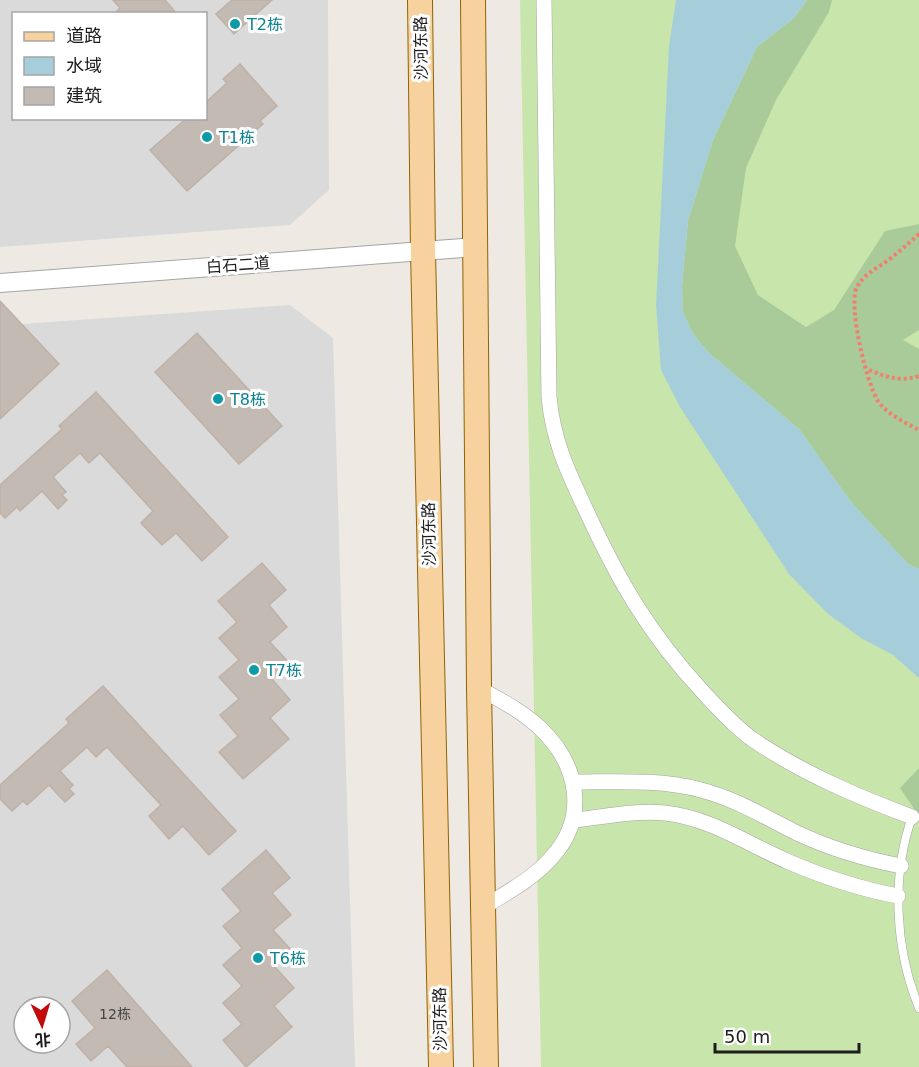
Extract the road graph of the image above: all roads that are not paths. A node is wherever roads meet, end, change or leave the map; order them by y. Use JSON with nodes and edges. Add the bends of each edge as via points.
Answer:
{"nodes":[{"id":1,"x":420,"y":0,"type":"edge"},
{"id":2,"x":473,"y":0,"type":"edge"},
{"id":3,"x":544,"y":0,"type":"edge"},
{"id":4,"x":476,"y":248,"type":"junction"},
{"id":5,"x":423,"y":252,"type":"junction"},
{"id":6,"x":0,"y":283,"type":"edge"},
{"id":7,"x":479,"y":688,"type":"junction"},
{"id":8,"x":574,"y":782,"type":"junction"},
{"id":9,"x":912,"y":817,"type":"joint"},
{"id":10,"x":574,"y":820,"type":"junction"},
{"id":11,"x":901,"y":866,"type":"junction"},
{"id":12,"x":898,"y":896,"type":"junction"},
{"id":13,"x":482,"y":908,"type":"junction"},
{"id":14,"x":919,"y":1008,"type":"edge"},
{"id":15,"x":441,"y":1067,"type":"edge"},
{"id":16,"x":486,"y":1067,"type":"edge"}],
"edges":[{"from":1,"to":5,"type":"main road","name":"沙河东路"},
{"from":2,"to":4,"type":"main road"},
{"from":3,"to":9,"type":"street","via":[[549,397],[551,422],[561,456],[636,608],[667,653],[712,702],[750,738],[798,768]]},
{"from":4,"to":5,"type":"street","name":"白石二道"},
{"from":4,"to":7,"type":"main road"},
{"from":5,"to":6,"type":"street","name":"白石二道"},
{"from":5,"to":15,"type":"main road","name":"沙河东路"},
{"from":7,"to":8,"type":"street","via":[[539,727],[566,760]]},
{"from":7,"to":13,"type":"main road"},
{"from":8,"to":10,"type":"street"},
{"from":8,"to":11,"type":"street","via":[[670,783],[702,790],[743,804],[809,838],[866,859]]},
{"from":9,"to":11,"type":"lane"},
{"from":10,"to":12,"type":"street","via":[[641,812],[694,819],[838,881]]},
{"from":10,"to":13,"type":"street","via":[[558,849],[539,870]]},
{"from":11,"to":12,"type":"lane"},
{"from":12,"to":14,"type":"lane","via":[[905,956]]},
{"from":13,"to":16,"type":"main road"}]}
